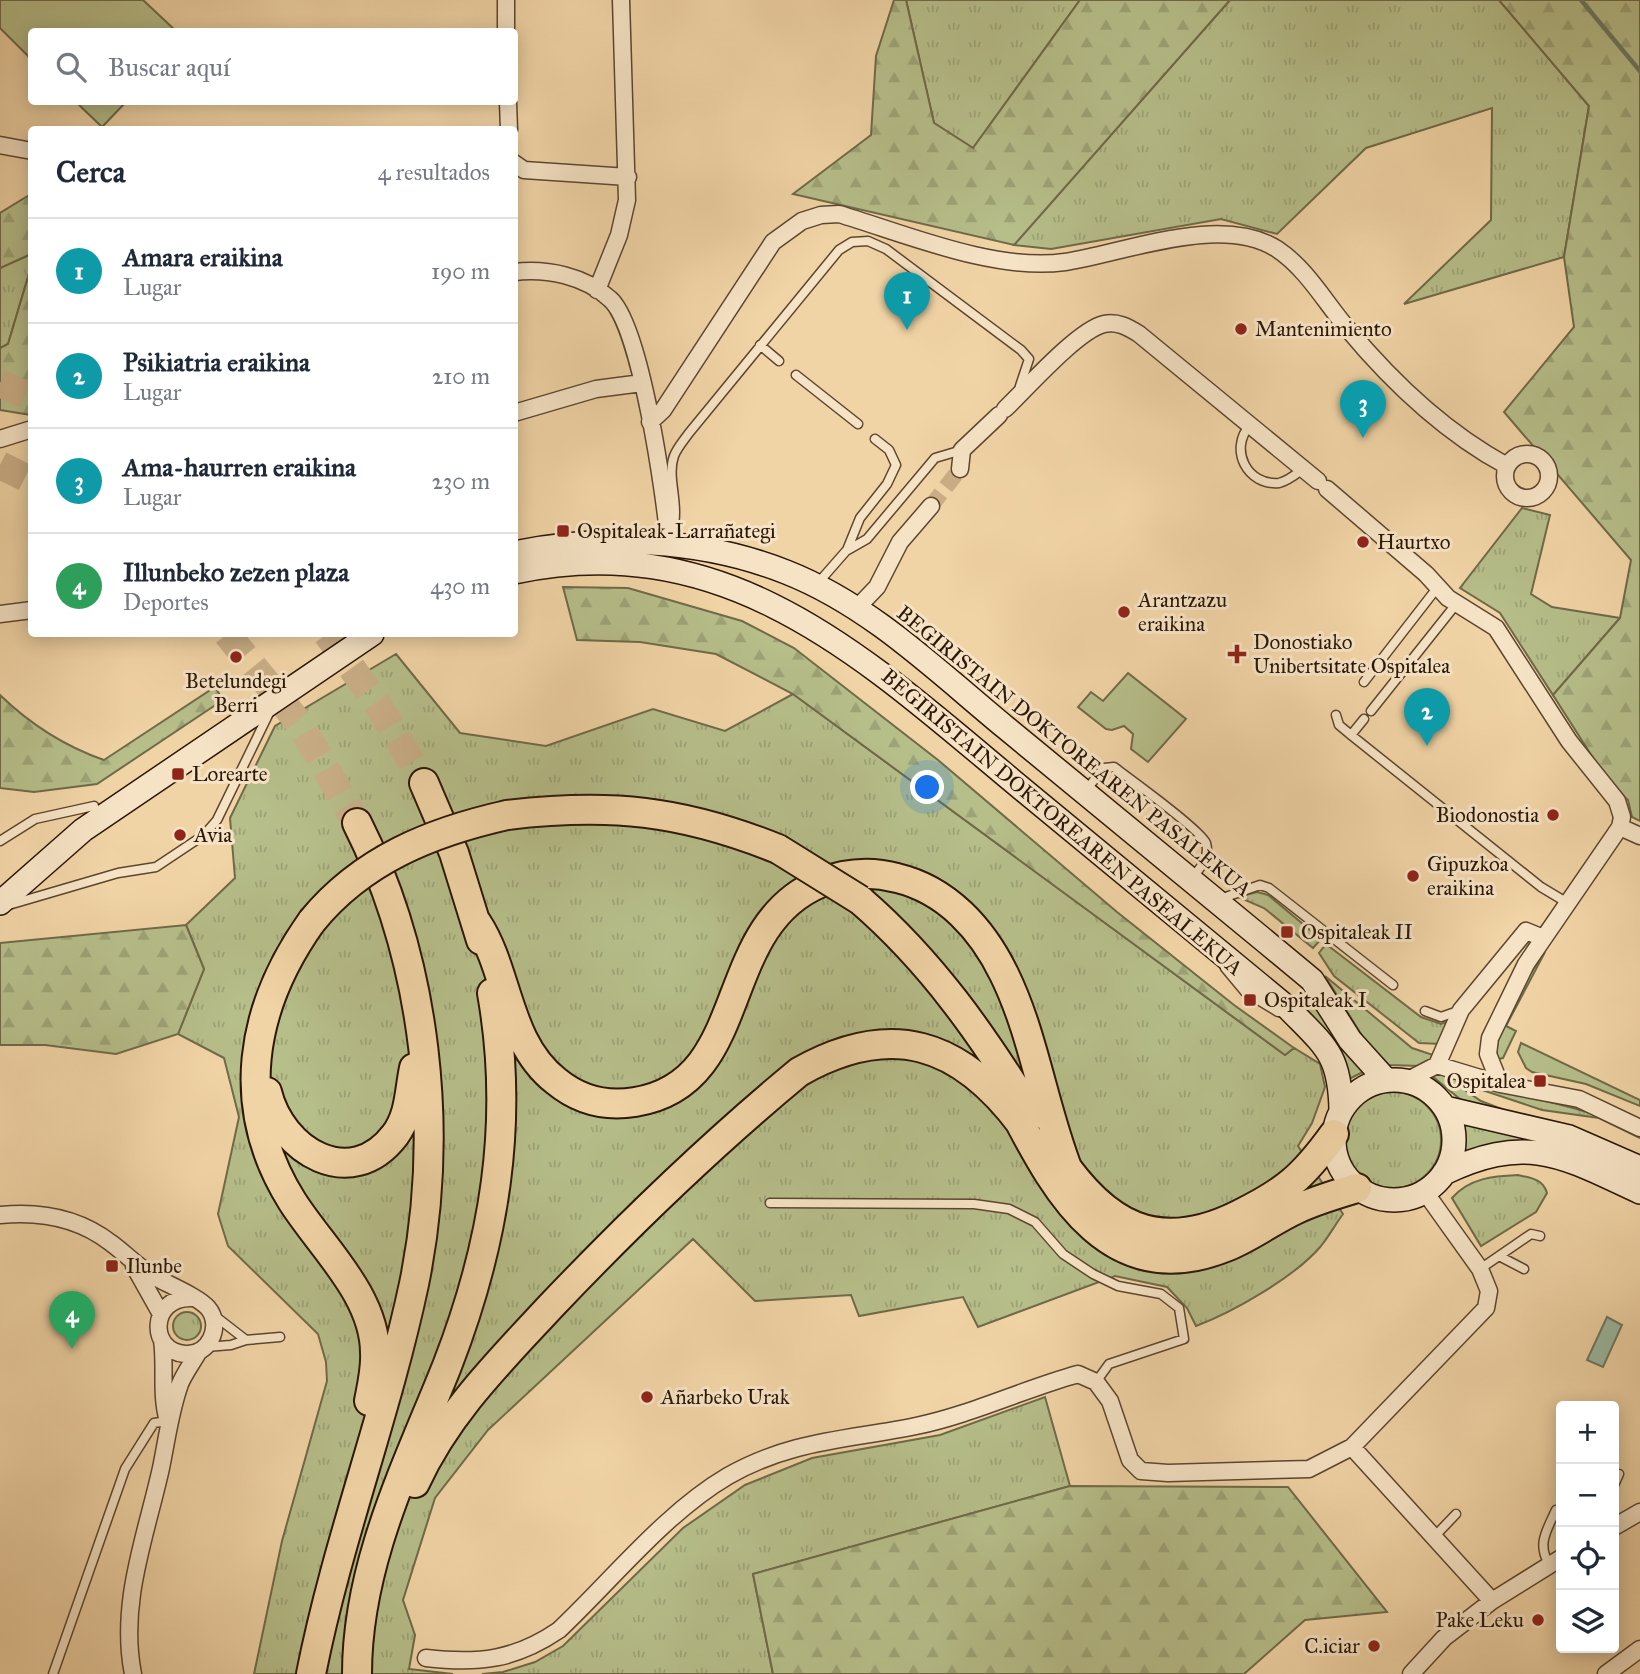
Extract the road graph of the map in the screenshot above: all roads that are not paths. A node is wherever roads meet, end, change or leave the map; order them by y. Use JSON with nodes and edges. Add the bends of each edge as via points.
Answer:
{"nodes":[{"id":1,"x":506,"y":0,"type":"edge"},
{"id":2,"x":621,"y":0,"type":"edge"},
{"id":3,"x":506,"y":28,"type":"edge"},
{"id":4,"x":508,"y":105,"type":"edge"},
{"id":5,"x":509,"y":126,"type":"edge"},
{"id":6,"x":0,"y":145,"type":"edge"},
{"id":7,"x":28,"y":150,"type":"edge"},
{"id":8,"x":518,"y":166,"type":"edge"},
{"id":9,"x":628,"y":177,"type":"junction"},
{"id":10,"x":518,"y":272,"type":"edge"},
{"id":11,"x":597,"y":290,"type":"junction"},
{"id":12,"x":760,"y":345,"type":"junction"},
{"id":13,"x":779,"y":361,"type":"dead end"},
{"id":14,"x":796,"y":375,"type":"dead end"},
{"id":15,"x":642,"y":383,"type":"junction"},
{"id":16,"x":1005,"y":409,"type":"junction"},
{"id":17,"x":518,"y":412,"type":"edge"},
{"id":18,"x":650,"y":422,"type":"junction"},
{"id":19,"x":858,"y":425,"type":"dead end"},
{"id":20,"x":1250,"y":425,"type":"junction"},
{"id":21,"x":28,"y":430,"type":"edge"},
{"id":22,"x":0,"y":439,"type":"edge"},
{"id":23,"x":876,"y":439,"type":"dead end"},
{"id":24,"x":962,"y":450,"type":"junction"},
{"id":25,"x":1507,"y":466,"type":"dead end"},
{"id":26,"x":960,"y":469,"type":"tunnel mouth"},
{"id":27,"x":1303,"y":469,"type":"junction"},
{"id":28,"x":930,"y":506,"type":"tunnel mouth"},
{"id":29,"x":679,"y":545,"type":"junction"},
{"id":30,"x":846,"y":551,"type":"junction"},
{"id":31,"x":518,"y":552,"type":"edge"},
{"id":32,"x":764,"y":561,"type":"junction"},
{"id":33,"x":579,"y":562,"type":"junction"},
{"id":34,"x":518,"y":571,"type":"edge"},
{"id":35,"x":698,"y":576,"type":"junction"},
{"id":36,"x":818,"y":583,"type":"junction"},
{"id":37,"x":724,"y":586,"type":"junction"},
{"id":38,"x":1437,"y":588,"type":"junction"},
{"id":39,"x":762,"y":601,"type":"junction"},
{"id":40,"x":1457,"y":603,"type":"junction"},
{"id":41,"x":859,"y":606,"type":"junction"},
{"id":42,"x":28,"y":610,"type":"edge"},
{"id":43,"x":0,"y":614,"type":"edge"},
{"id":44,"x":813,"y":628,"type":"junction"},
{"id":45,"x":342,"y":637,"type":"edge"},
{"id":46,"x":368,"y":637,"type":"edge"},
{"id":47,"x":1364,"y":682,"type":"dead end"},
{"id":48,"x":276,"y":699,"type":"junction"},
{"id":49,"x":1371,"y":711,"type":"dead end"},
{"id":50,"x":1336,"y":715,"type":"dead end"},
{"id":51,"x":1364,"y":719,"type":"dead end"},
{"id":52,"x":1351,"y":735,"type":"junction"},
{"id":53,"x":424,"y":783,"type":"tunnel mouth"},
{"id":54,"x":1087,"y":789,"type":"junction"},
{"id":55,"x":94,"y":806,"type":"junction"},
{"id":56,"x":357,"y":823,"type":"tunnel mouth"},
{"id":57,"x":1620,"y":827,"type":"junction"},
{"id":58,"x":1640,"y":836,"type":"edge"},
{"id":59,"x":0,"y":841,"type":"edge"},
{"id":60,"x":1193,"y":877,"type":"junction"},
{"id":61,"x":0,"y":884,"type":"edge"},
{"id":62,"x":1220,"y":899,"type":"junction"},
{"id":63,"x":1566,"y":902,"type":"junction"},
{"id":64,"x":0,"y":903,"type":"edge"},
{"id":65,"x":0,"y":909,"type":"edge"},
{"id":66,"x":477,"y":923,"type":"junction"},
{"id":67,"x":1546,"y":940,"type":"junction"},
{"id":68,"x":933,"y":973,"type":"junction"},
{"id":69,"x":1394,"y":985,"type":"dead end"},
{"id":70,"x":1461,"y":1010,"type":"junction"},
{"id":71,"x":1425,"y":1011,"type":"dead end"},
{"id":72,"x":1305,"y":1025,"type":"junction"},
{"id":73,"x":264,"y":1027,"type":"junction"},
{"id":74,"x":423,"y":1046,"type":"junction"},
{"id":75,"x":1437,"y":1065,"type":"junction"},
{"id":76,"x":1389,"y":1077,"type":"junction"},
{"id":77,"x":1500,"y":1084,"type":"junction"},
{"id":78,"x":1445,"y":1108,"type":"junction"},
{"id":79,"x":1337,"y":1122,"type":"junction"},
{"id":80,"x":1022,"y":1125,"type":"junction"},
{"id":81,"x":1640,"y":1128,"type":"edge"},
{"id":82,"x":1640,"y":1168,"type":"edge"},
{"id":83,"x":1068,"y":1170,"type":"junction"},
{"id":84,"x":1444,"y":1173,"type":"junction"},
{"id":85,"x":1357,"y":1188,"type":"junction"},
{"id":86,"x":1425,"y":1192,"type":"junction"},
{"id":87,"x":1640,"y":1192,"type":"edge"},
{"id":88,"x":770,"y":1203,"type":"dead end"},
{"id":89,"x":0,"y":1215,"type":"edge"},
{"id":90,"x":1540,"y":1236,"type":"dead end"},
{"id":91,"x":1499,"y":1256,"type":"junction"},
{"id":92,"x":133,"y":1264,"type":"junction"},
{"id":93,"x":1480,"y":1269,"type":"junction"},
{"id":94,"x":1524,"y":1269,"type":"dead end"},
{"id":95,"x":190,"y":1298,"type":"junction"},
{"id":96,"x":211,"y":1313,"type":"junction"},
{"id":97,"x":161,"y":1314,"type":"junction"},
{"id":98,"x":280,"y":1337,"type":"dead end"},
{"id":99,"x":162,"y":1339,"type":"junction"},
{"id":100,"x":246,"y":1340,"type":"junction"},
{"id":101,"x":202,"y":1349,"type":"junction"},
{"id":102,"x":1096,"y":1382,"type":"junction"},
{"id":103,"x":168,"y":1421,"type":"junction"},
{"id":104,"x":1352,"y":1447,"type":"junction"},
{"id":105,"x":369,"y":1451,"type":"junction"},
{"id":106,"x":1556,"y":1510,"type":"dead end"},
{"id":107,"x":1640,"y":1512,"type":"edge"},
{"id":108,"x":1456,"y":1514,"type":"dead end"},
{"id":109,"x":1619,"y":1524,"type":"edge"},
{"id":110,"x":1435,"y":1536,"type":"junction"},
{"id":111,"x":375,"y":1552,"type":"junction"},
{"id":112,"x":1556,"y":1562,"type":"edge"},
{"id":113,"x":1492,"y":1601,"type":"junction"},
{"id":114,"x":1640,"y":1648,"type":"edge"},
{"id":115,"x":426,"y":1658,"type":"dead end"},
{"id":116,"x":53,"y":1674,"type":"edge"},
{"id":117,"x":133,"y":1674,"type":"edge"},
{"id":118,"x":311,"y":1674,"type":"edge"},
{"id":119,"x":357,"y":1674,"type":"edge"},
{"id":120,"x":1411,"y":1674,"type":"edge"},
{"id":121,"x":1606,"y":1674,"type":"edge"}],
"edges":[{"from":1,"to":3,"type":"street"},
{"from":2,"to":9,"type":"street"},
{"from":4,"to":5,"type":"street"},
{"from":6,"to":7,"type":"street"},
{"from":8,"to":9,"type":"street","via":[[524,170]]},
{"from":9,"to":11,"type":"street","via":[[619,235]]},
{"from":10,"to":11,"type":"street","via":[[558,273]]},
{"from":11,"to":15,"type":"street","via":[[611,299],[628,326]]},
{"from":12,"to":13,"type":"lane"},
{"from":12,"to":16,"type":"lane","via":[[824,266],[852,242],[868,241],[906,264],[1029,359],[1027,373]]},
{"from":12,"to":29,"type":"lane","via":[[674,456]]},
{"from":14,"to":19,"type":"lane"},
{"from":15,"to":17,"type":"street","via":[[596,389]]},
{"from":15,"to":18,"type":"street"},
{"from":16,"to":20,"type":"street","via":[[1084,332],[1105,324],[1124,325]]},
{"from":16,"to":24,"type":"street"},
{"from":18,"to":25,"type":"street","via":[[663,410],[773,242],[802,221],[839,214],[985,257],[1032,262],[1065,262],[1200,234],[1250,239],[1277,249],[1411,395],[1480,451]]},
{"from":18,"to":29,"type":"street"},
{"from":20,"to":27,"type":"street"},
{"from":20,"to":27,"type":"lane","via":[[1238,449],[1256,475],[1268,483],[1281,482]]},
{"from":21,"to":22,"type":"street"},
{"from":23,"to":30,"type":"lane","via":[[889,450],[896,465],[860,518]]},
{"from":24,"to":26,"type":"street"},
{"from":24,"to":30,"type":"lane","via":[[935,458],[867,539]]},
{"from":27,"to":38,"type":"street","via":[[1426,573]]},
{"from":28,"to":41,"type":"street","via":[[900,542],[877,587]]},
{"from":29,"to":31,"type":"main road","name":"BEGIRISTAIN DOKTOREAREN PASEALEKUA","via":[[585,543]]},
{"from":29,"to":32,"type":"main road","name":"BEGIRISTAIN DOKTOREAREN PASEALEKUA"},
{"from":29,"to":33,"type":"main road","name":"BEGIRISTAIN DOKTOREAREN PASEALEKUA","via":[[655,553]]},
{"from":29,"to":35,"type":"main road","name":"BEGIRISTAIN DOKTOREAREN PASEALEKUA"},
{"from":30,"to":36,"type":"lane"},
{"from":32,"to":36,"type":"main road","name":"BEGIRISTAIN DOKTOREAREN PASEALEKUA"},
{"from":32,"to":37,"type":"main road","name":"BEGIRISTAIN DOKTOREAREN PASEALEKUA","via":[[715,562],[713,574]]},
{"from":33,"to":34,"type":"main road","name":"BEGIRISTAIN DOKTOREAREN PASEALEKUA"},
{"from":33,"to":35,"type":"main road","name":"BEGIRISTAIN DOKTOREAREN PASEALEKUA","via":[[657,565]]},
{"from":35,"to":37,"type":"main road","name":"BEGIRISTAIN DOKTOREAREN PASEALEKUA"},
{"from":36,"to":41,"type":"main road","name":"BEGIRISTAIN DOKTOREAREN PASEALEKUA"},
{"from":37,"to":39,"type":"main road","name":"BEGIRISTAIN DOKTOREAREN PASEALEKUA"},
{"from":38,"to":40,"type":"street"},
{"from":38,"to":47,"type":"lane"},
{"from":39,"to":44,"type":"main road","name":"BEGIRISTAIN DOKTOREAREN PASEALEKUA"},
{"from":39,"to":72,"type":"lane","via":[[852,660],[927,720],[1214,958],[1252,998]]},
{"from":40,"to":49,"type":"lane"},
{"from":40,"to":57,"type":"street","via":[[1496,628],[1569,741],[1617,801]]},
{"from":41,"to":44,"type":"main road","via":[[828,626]]},
{"from":41,"to":54,"type":"main road","name":"BEGIRISTAIN DOKTOREAREN PASEALEKUA"},
{"from":41,"to":54,"type":"lane","name":"BEGIRISTAIN DOKTOREAREN PASALEKUA","via":[[885,617]]},
{"from":42,"to":43,"type":"street"},
{"from":44,"to":72,"type":"main road","name":"BEGIRISTAIN DOKTOREAREN PASEALEKUA","via":[[870,663]]},
{"from":45,"to":55,"type":"main road"},
{"from":46,"to":48,"type":"main road"},
{"from":48,"to":64,"type":"main road","via":[[83,830]]},
{"from":48,"to":65,"type":"lane","via":[[217,820],[204,835],[156,867],[118,873]]},
{"from":50,"to":52,"type":"lane","via":[[1339,725]]},
{"from":51,"to":52,"type":"lane"},
{"from":52,"to":63,"type":"lane"},
{"from":53,"to":66,"type":"highway"},
{"from":54,"to":60,"type":"main road","name":"BEGIRISTAIN DOKTOREAREN PASEALEKUA"},
{"from":54,"to":60,"type":"lane","via":[[1104,768],[1114,766],[1202,836],[1206,855]]},
{"from":55,"to":59,"type":"lane","via":[[35,819]]},
{"from":55,"to":61,"type":"main road"},
{"from":56,"to":74,"type":"highway","via":[[387,894],[409,970]]},
{"from":57,"to":58,"type":"street"},
{"from":57,"to":63,"type":"street"},
{"from":60,"to":62,"type":"main road","name":"BEGIRISTAIN DOKTOREAREN PASEALEKUA"},
{"from":62,"to":69,"type":"lane","via":[[1261,885],[1269,888]]},
{"from":62,"to":76,"type":"main road","name":"BEGIRISTAIN DOKTOREAREN PASEALEKUA","via":[[1312,979],[1350,1040]]},
{"from":63,"to":67,"type":"street"},
{"from":66,"to":83,"type":"highway","via":[[492,946],[521,1037],[546,1073],[583,1098],[628,1104],[676,1086],[704,1059],[725,1023],[755,944],[789,900],[843,876],[885,875],[909,881],[952,905],[971,924],[1004,974]]},
{"from":66,"to":111,"type":"highway","via":[[503,1074],[499,1181],[473,1293]]},
{"from":67,"to":70,"type":"street","via":[[1526,930]]},
{"from":67,"to":77,"type":"street","via":[[1490,1038],[1488,1054]]},
{"from":68,"to":73,"type":"highway","bridge":true,"via":[[860,900],[778,849],[700,821],[568,808],[507,814],[468,824],[401,849],[338,892],[312,921],[281,974]]},
{"from":68,"to":80,"type":"highway","via":[[961,1013]]},
{"from":68,"to":83,"type":"highway","via":[[992,1051]]},
{"from":70,"to":71,"type":"lane","via":[[1441,1017]]},
{"from":70,"to":75,"type":"street"},
{"from":72,"to":79,"type":"main road","name":"BEGIRISTAIN DOKTOREAREN PASEALEKUA","via":[[1336,1064],[1340,1079]]},
{"from":73,"to":74,"type":"highway","via":[[267,1093],[279,1124],[308,1153],[335,1161],[374,1153],[394,1136],[407,1111]]},
{"from":73,"to":105,"type":"highway","via":[[256,1043],[255,1066],[259,1119],[268,1152],[291,1200],[362,1304],[373,1336],[373,1379],[363,1428]]},
{"from":74,"to":105,"type":"highway","via":[[428,1106],[423,1226],[403,1330]]},
{"from":75,"to":76,"type":"street"},
{"from":75,"to":77,"type":"street"},
{"from":76,"to":78,"type":"main road","via":[[1428,1090]]},
{"from":76,"to":79,"type":"main road","via":[[1360,1090]]},
{"from":77,"to":81,"type":"street","via":[[1580,1099]]},
{"from":78,"to":82,"type":"main road","via":[[1569,1137]]},
{"from":78,"to":84,"type":"main road","via":[[1454,1141]]},
{"from":79,"to":83,"type":"highway","via":[[1303,1176],[1218,1225],[1185,1234],[1151,1232],[1120,1221],[1089,1196]]},
{"from":79,"to":85,"type":"main road","via":[[1338,1165]]},
{"from":80,"to":85,"type":"highway","via":[[1077,1215],[1111,1241],[1142,1253],[1176,1257],[1211,1252],[1296,1209]]},
{"from":80,"to":111,"type":"highway","via":[[967,1068],[915,1047],[859,1046],[799,1072],[600,1254],[481,1380],[424,1464],[398,1521]]},
{"from":84,"to":86,"type":"main road"},
{"from":84,"to":87,"type":"main road","via":[[1486,1156],[1533,1151],[1578,1163]]},
{"from":85,"to":86,"type":"main road","via":[[1391,1200]]},
{"from":86,"to":93,"type":"street"},
{"from":88,"to":102,"type":"lane","via":[[974,1204],[1009,1209],[1035,1222],[1063,1254],[1093,1274],[1118,1286],[1161,1294],[1179,1308],[1184,1339],[1109,1364]]},
{"from":89,"to":92,"type":"street","via":[[42,1214],[80,1225],[110,1242]]},
{"from":90,"to":91,"type":"lane","via":[[1531,1234]]},
{"from":91,"to":93,"type":"lane"},
{"from":91,"to":94,"type":"lane"},
{"from":92,"to":95,"type":"street"},
{"from":92,"to":97,"type":"street"},
{"from":93,"to":104,"type":"street","via":[[1489,1291],[1486,1308]]},
{"from":95,"to":96,"type":"street"},
{"from":95,"to":97,"type":"street","via":[[173,1301]]},
{"from":96,"to":100,"type":"lane"},
{"from":96,"to":101,"type":"street","via":[[214,1331]]},
{"from":97,"to":99,"type":"street"},
{"from":98,"to":100,"type":"lane"},
{"from":99,"to":101,"type":"street","via":[[175,1352]]},
{"from":99,"to":103,"type":"street","via":[[162,1399]]},
{"from":100,"to":101,"type":"lane"},
{"from":101,"to":103,"type":"street","via":[[181,1383]]},
{"from":102,"to":104,"type":"street","via":[[1110,1401],[1130,1460],[1141,1471],[1309,1469]]},
{"from":102,"to":115,"type":"street","via":[[1078,1374],[918,1425],[811,1442],[788,1450],[728,1476],[680,1511],[559,1630],[537,1645],[513,1656],[461,1662]]},
{"from":103,"to":116,"type":"lane","via":[[154,1423],[124,1469]]},
{"from":103,"to":117,"type":"street","via":[[162,1466],[132,1588],[128,1634]]},
{"from":104,"to":110,"type":"street"},
{"from":105,"to":118,"type":"highway","via":[[333,1573]]},
{"from":106,"to":112,"type":"lane","via":[[1542,1540],[1543,1555]]},
{"from":107,"to":109,"type":"street"},
{"from":108,"to":110,"type":"lane"},
{"from":110,"to":113,"type":"street"},
{"from":111,"to":119,"type":"highway","via":[[357,1647]]},
{"from":112,"to":113,"type":"street"},
{"from":113,"to":120,"type":"street","via":[[1444,1639]]},
{"from":114,"to":121,"type":"street"}]}
